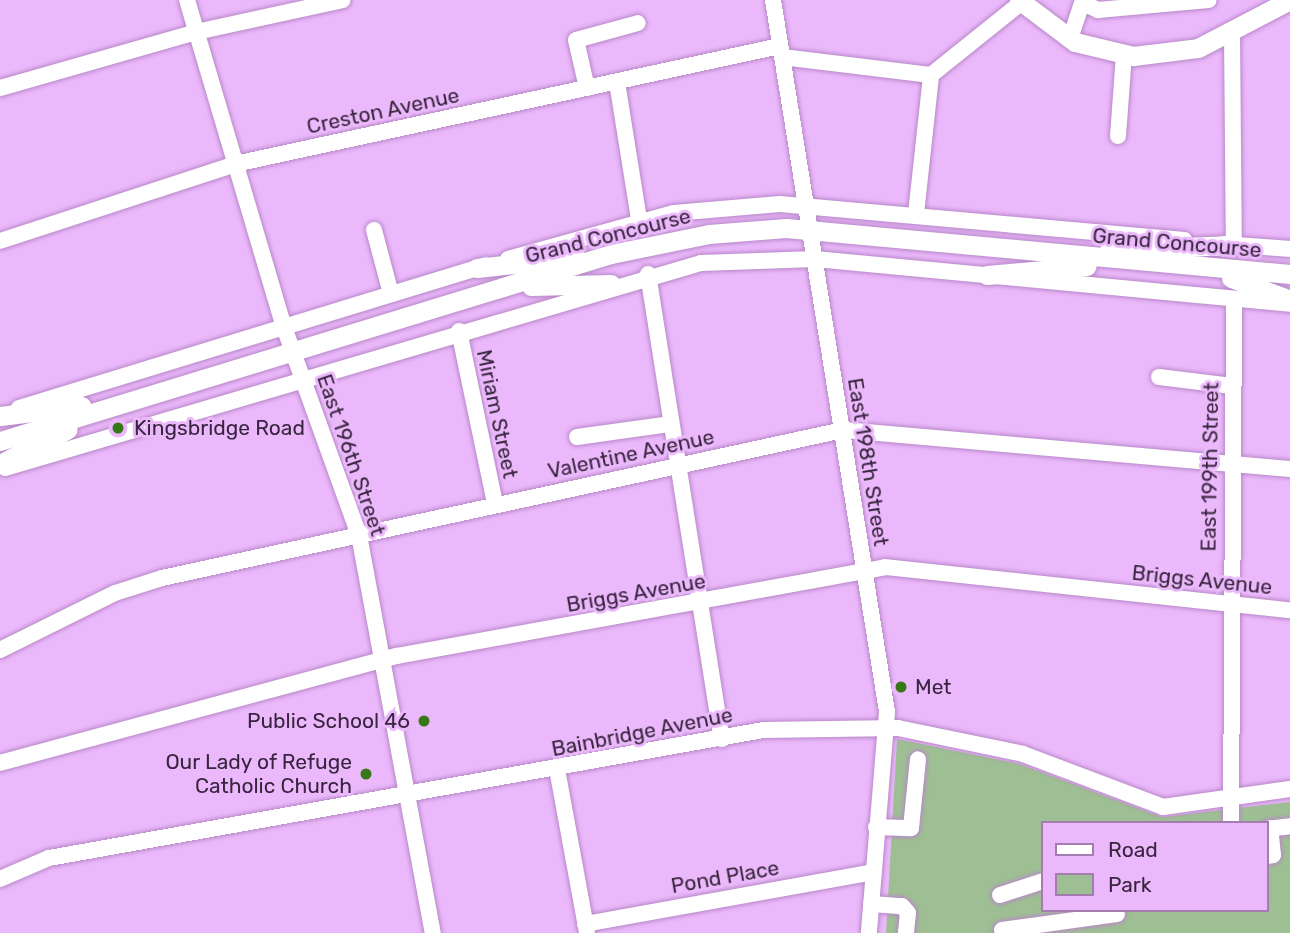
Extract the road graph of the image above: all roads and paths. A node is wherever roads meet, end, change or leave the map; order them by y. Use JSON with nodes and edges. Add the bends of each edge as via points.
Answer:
{"nodes":[{"id":1,"x":187,"y":0,"type":"edge"},
{"id":2,"x":343,"y":0,"type":"edge"},
{"id":3,"x":773,"y":0,"type":"edge"},
{"id":4,"x":1209,"y":0,"type":"edge"},
{"id":5,"x":1290,"y":1,"type":"edge"},
{"id":6,"x":1020,"y":2,"type":"edge"},
{"id":7,"x":1083,"y":2,"type":"edge"},
{"id":8,"x":638,"y":23,"type":"dead end"},
{"id":9,"x":196,"y":32,"type":"junction"},
{"id":10,"x":1232,"y":32,"type":"junction"},
{"id":11,"x":1070,"y":39,"type":"junction"},
{"id":12,"x":781,"y":52,"type":"junction"},
{"id":13,"x":1124,"y":55,"type":"junction"},
{"id":14,"x":931,"y":75,"type":"junction"},
{"id":15,"x":617,"y":82,"type":"junction"},
{"id":16,"x":0,"y":88,"type":"edge"},
{"id":17,"x":587,"y":88,"type":"junction"},
{"id":18,"x":1118,"y":136,"type":"dead end"},
{"id":19,"x":235,"y":164,"type":"junction"},
{"id":20,"x":806,"y":204,"type":"junction"},
{"id":21,"x":916,"y":214,"type":"junction"},
{"id":22,"x":639,"y":220,"type":"junction"},
{"id":23,"x":374,"y":230,"type":"dead end"},
{"id":24,"x":810,"y":230,"type":"junction"},
{"id":25,"x":0,"y":241,"type":"edge"},
{"id":26,"x":1234,"y":245,"type":"junction"},
{"id":27,"x":1290,"y":249,"type":"edge"},
{"id":28,"x":611,"y":254,"type":"junction"},
{"id":29,"x":1056,"y":254,"type":"junction"},
{"id":30,"x":815,"y":259,"type":"junction"},
{"id":31,"x":1133,"y":262,"type":"junction"},
{"id":32,"x":477,"y":268,"type":"junction"},
{"id":33,"x":1211,"y":270,"type":"junction"},
{"id":34,"x":648,"y":274,"type":"junction"},
{"id":35,"x":1290,"y":274,"type":"edge"},
{"id":36,"x":987,"y":275,"type":"junction"},
{"id":37,"x":611,"y":284,"type":"junction"},
{"id":38,"x":505,"y":286,"type":"junction"},
{"id":39,"x":391,"y":294,"type":"junction"},
{"id":40,"x":1234,"y":300,"type":"junction"},
{"id":41,"x":1290,"y":302,"type":"edge"},
{"id":42,"x":284,"y":327,"type":"junction"},
{"id":43,"x":459,"y":331,"type":"junction"},
{"id":44,"x":292,"y":352,"type":"junction"},
{"id":45,"x":1158,"y":377,"type":"dead end"},
{"id":46,"x":303,"y":381,"type":"junction"},
{"id":47,"x":1232,"y":386,"type":"junction"},
{"id":48,"x":138,"y":398,"type":"junction"},
{"id":49,"x":115,"y":405,"type":"junction"},
{"id":50,"x":0,"y":415,"type":"edge"},
{"id":51,"x":671,"y":424,"type":"junction"},
{"id":52,"x":843,"y":430,"type":"junction"},
{"id":53,"x":577,"y":437,"type":"dead end"},
{"id":54,"x":0,"y":441,"type":"edge"},
{"id":55,"x":0,"y":466,"type":"edge"},
{"id":56,"x":678,"y":466,"type":"junction"},
{"id":57,"x":1230,"y":469,"type":"junction"},
{"id":58,"x":1290,"y":469,"type":"edge"},
{"id":59,"x":495,"y":505,"type":"junction"},
{"id":60,"x":359,"y":535,"type":"junction"},
{"id":61,"x":864,"y":572,"type":"junction"},
{"id":62,"x":700,"y":602,"type":"junction"},
{"id":63,"x":1230,"y":604,"type":"junction"},
{"id":64,"x":1290,"y":610,"type":"edge"},
{"id":65,"x":0,"y":650,"type":"edge"},
{"id":66,"x":383,"y":661,"type":"junction"},
{"id":67,"x":884,"y":726,"type":"junction"},
{"id":68,"x":722,"y":739,"type":"junction"},
{"id":69,"x":918,"y":759,"type":"dead end"},
{"id":70,"x":0,"y":764,"type":"edge"},
{"id":71,"x":557,"y":769,"type":"junction"},
{"id":72,"x":1290,"y":789,"type":"edge"},
{"id":73,"x":408,"y":795,"type":"junction"},
{"id":74,"x":1228,"y":802,"type":"junction"},
{"id":75,"x":1231,"y":821,"type":"edge"},
{"id":76,"x":1290,"y":826,"type":"edge"},
{"id":77,"x":876,"y":827,"type":"junction"},
{"id":78,"x":1269,"y":828,"type":"edge"},
{"id":79,"x":1269,"y":856,"type":"edge"},
{"id":80,"x":873,"y":872,"type":"junction"},
{"id":81,"x":0,"y":879,"type":"edge"},
{"id":82,"x":1042,"y":881,"type":"edge"},
{"id":83,"x":1000,"y":895,"type":"dead end"},
{"id":84,"x":871,"y":904,"type":"junction"},
{"id":85,"x":1117,"y":915,"type":"dead end"},
{"id":86,"x":586,"y":928,"type":"edge"},
{"id":87,"x":1002,"y":930,"type":"dead end"},
{"id":88,"x":433,"y":933,"type":"edge"},
{"id":89,"x":869,"y":933,"type":"edge"},
{"id":90,"x":906,"y":933,"type":"edge"}],
"edges":[{"from":1,"to":9,"type":"street","name":"East 196th Street"},
{"from":2,"to":9,"type":"street"},
{"from":3,"to":12,"type":"street","name":"East 198th Street"},
{"from":4,"to":7,"type":"street","via":[[1098,10]]},
{"from":5,"to":10,"type":"main road"},
{"from":6,"to":11,"type":"main road"},
{"from":6,"to":14,"type":"street"},
{"from":7,"to":11,"type":"street"},
{"from":8,"to":17,"type":"street","via":[[576,40]]},
{"from":9,"to":16,"type":"street"},
{"from":9,"to":19,"type":"street","name":"East 196th Street"},
{"from":10,"to":13,"type":"main road","via":[[1177,53]]},
{"from":10,"to":26,"type":"street"},
{"from":11,"to":13,"type":"main road"},
{"from":12,"to":14,"type":"street","name":"Creston Avenue"},
{"from":12,"to":15,"type":"street","name":"Creston Avenue"},
{"from":12,"to":20,"type":"street","name":"East 198th Street"},
{"from":13,"to":18,"type":"street"},
{"from":14,"to":21,"type":"street"},
{"from":15,"to":17,"type":"street","name":"Creston Avenue"},
{"from":15,"to":22,"type":"street"},
{"from":17,"to":19,"type":"street","name":"Creston Avenue"},
{"from":19,"to":25,"type":"street","name":"Creston Avenue"},
{"from":19,"to":42,"type":"street","name":"East 196th Street"},
{"from":20,"to":21,"type":"street","name":"Grand Concourse"},
{"from":20,"to":22,"type":"street","name":"Grand Concourse","via":[[713,208]]},
{"from":20,"to":24,"type":"street","name":"East 198th Street"},
{"from":21,"to":26,"type":"street","name":"Grand Concourse"},
{"from":22,"to":32,"type":"street","name":"Grand Concourse"},
{"from":23,"to":39,"type":"street"},
{"from":24,"to":28,"type":"main road","name":"Grand Concourse","via":[[735,230]]},
{"from":24,"to":29,"type":"main road","name":"Grand Concourse"},
{"from":24,"to":30,"type":"street","name":"East 198th Street"},
{"from":26,"to":27,"type":"street","name":"Grand Concourse"},
{"from":26,"to":29,"type":"main road"},
{"from":28,"to":32,"type":"main road"},
{"from":28,"to":38,"type":"main road","name":"Grand Concourse"},
{"from":29,"to":31,"type":"main road","name":"Grand Concourse"},
{"from":30,"to":34,"type":"street","via":[[731,259]]},
{"from":30,"to":36,"type":"street"},
{"from":30,"to":52,"type":"street","name":"East 198th Street"},
{"from":31,"to":33,"type":"main road","name":"Grand Concourse"},
{"from":31,"to":36,"type":"main road"},
{"from":32,"to":39,"type":"street","name":"Grand Concourse"},
{"from":33,"to":35,"type":"main road","name":"Grand Concourse"},
{"from":33,"to":41,"type":"main road"},
{"from":34,"to":37,"type":"street"},
{"from":34,"to":51,"type":"street"},
{"from":36,"to":40,"type":"street"},
{"from":37,"to":38,"type":"main road"},
{"from":37,"to":43,"type":"street"},
{"from":38,"to":44,"type":"main road","name":"Grand Concourse"},
{"from":39,"to":42,"type":"street","name":"Grand Concourse"},
{"from":40,"to":41,"type":"street"},
{"from":40,"to":47,"type":"street","name":"East 199th Street"},
{"from":42,"to":44,"type":"street","name":"East 196th Street"},
{"from":42,"to":50,"type":"street","name":"Grand Concourse"},
{"from":43,"to":46,"type":"street"},
{"from":43,"to":59,"type":"street","name":"Miriam Street"},
{"from":44,"to":46,"type":"street","name":"East 196th Street"},
{"from":44,"to":48,"type":"main road","name":"Grand Concourse"},
{"from":45,"to":47,"type":"street"},
{"from":46,"to":55,"type":"street"},
{"from":46,"to":60,"type":"street","name":"East 196th Street"},
{"from":47,"to":57,"type":"street","name":"East 199th Street"},
{"from":48,"to":49,"type":"main road","name":"Grand Concourse"},
{"from":48,"to":50,"type":"main road"},
{"from":49,"to":54,"type":"main road","name":"Grand Concourse"},
{"from":49,"to":55,"type":"main road"},
{"from":51,"to":53,"type":"street"},
{"from":51,"to":56,"type":"street"},
{"from":52,"to":56,"type":"street","name":"Valentine Avenue"},
{"from":52,"to":57,"type":"street","name":"Valentine Avenue"},
{"from":52,"to":61,"type":"street","name":"East 198th Street"},
{"from":56,"to":59,"type":"street","name":"Valentine Avenue"},
{"from":56,"to":62,"type":"street"},
{"from":57,"to":58,"type":"street","name":"Valentine Avenue"},
{"from":57,"to":63,"type":"street","name":"East 199th Street"},
{"from":59,"to":60,"type":"street","name":"Valentine Avenue"},
{"from":60,"to":65,"type":"street","name":"Valentine Avenue","via":[[141,583]]},
{"from":60,"to":66,"type":"street","name":"East 196th Street"},
{"from":61,"to":62,"type":"street","name":"Briggs Avenue"},
{"from":61,"to":63,"type":"street","name":"Briggs Avenue","via":[[885,567]]},
{"from":61,"to":67,"type":"street","name":"East 198th Street"},
{"from":62,"to":66,"type":"street","name":"Briggs Avenue"},
{"from":62,"to":68,"type":"street"},
{"from":63,"to":64,"type":"street","name":"Briggs Avenue"},
{"from":63,"to":74,"type":"street","name":"East 199th Street"},
{"from":66,"to":70,"type":"street","name":"Briggs Avenue"},
{"from":66,"to":73,"type":"street","name":"East 196th Street"},
{"from":67,"to":68,"type":"street","name":"Bainbridge Avenue","via":[[763,730]]},
{"from":67,"to":74,"type":"street","name":"Bainbridge Avenue","via":[[1023,754],[1163,807]]},
{"from":67,"to":77,"type":"street","name":"East 198th Street"},
{"from":68,"to":71,"type":"street","name":"Bainbridge Avenue"},
{"from":69,"to":77,"type":"street","via":[[916,820],[911,828]]},
{"from":71,"to":73,"type":"street","name":"Bainbridge Avenue"},
{"from":71,"to":86,"type":"street"},
{"from":72,"to":74,"type":"street","name":"Bainbridge Avenue"},
{"from":73,"to":81,"type":"street","name":"Bainbridge Avenue","via":[[49,858]]},
{"from":73,"to":88,"type":"street","name":"East 196th Street"},
{"from":74,"to":75,"type":"street","name":"East 199th Street"},
{"from":76,"to":78,"type":"street"},
{"from":77,"to":80,"type":"street","name":"East 198th Street"},
{"from":78,"to":79,"type":"street","via":[[1273,855]]},
{"from":80,"to":84,"type":"street","name":"East 198th Street"},
{"from":80,"to":86,"type":"street","name":"Pond Place"},
{"from":82,"to":83,"type":"street"},
{"from":84,"to":89,"type":"street","name":"East 198th Street"},
{"from":84,"to":90,"type":"street","via":[[901,906],[908,913]]},
{"from":85,"to":87,"type":"street"}]}
